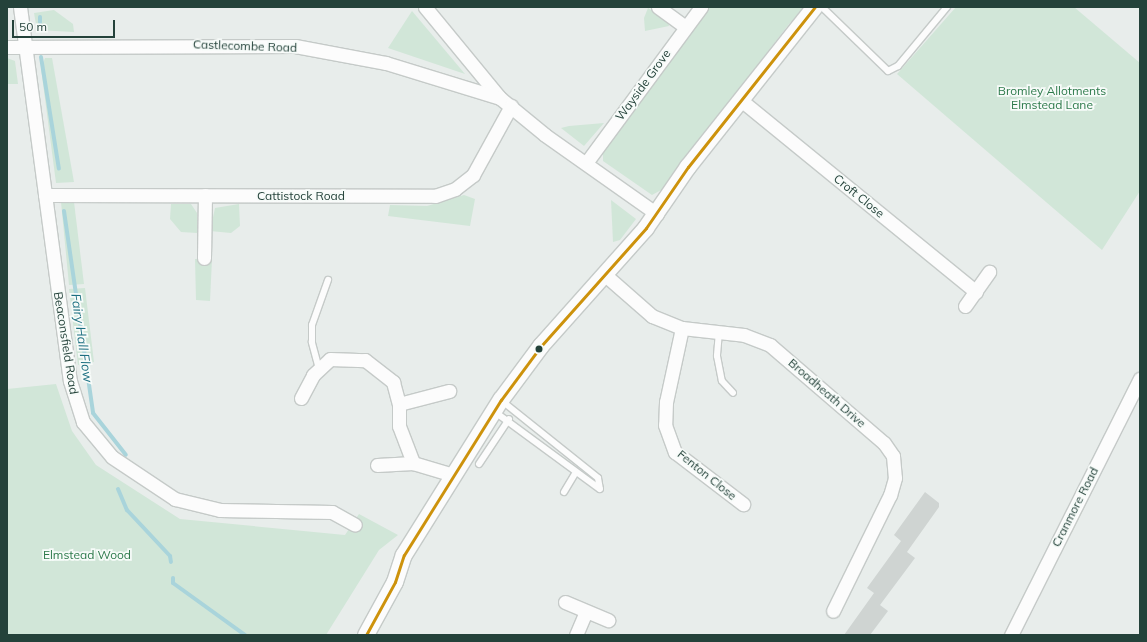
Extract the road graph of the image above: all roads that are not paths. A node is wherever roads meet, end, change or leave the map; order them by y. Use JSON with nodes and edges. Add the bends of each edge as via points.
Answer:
{"nodes":[{"id":1,"x":20,"y":7,"type":"edge"},
{"id":2,"x":425,"y":7,"type":"edge"},
{"id":3,"x":658,"y":7,"type":"edge"},
{"id":4,"x":701,"y":7,"type":"edge"},
{"id":5,"x":815,"y":7,"type":"edge"},
{"id":6,"x":822,"y":7,"type":"edge"},
{"id":7,"x":947,"y":7,"type":"edge"},
{"id":8,"x":686,"y":27,"type":"junction"},
{"id":9,"x":25,"y":46,"type":"junction"},
{"id":10,"x":7,"y":47,"type":"edge"},
{"id":11,"x":500,"y":98,"type":"junction"},
{"id":12,"x":742,"y":101,"type":"junction"},
{"id":13,"x":511,"y":106,"type":"junction"},
{"id":14,"x":586,"y":163,"type":"junction"},
{"id":15,"x":44,"y":195,"type":"junction"},
{"id":16,"x":205,"y":195,"type":"junction"},
{"id":17,"x":656,"y":214,"type":"junction"},
{"id":18,"x":204,"y":258,"type":"dead end"},
{"id":19,"x":989,"y":272,"type":"dead end"},
{"id":20,"x":604,"y":274,"type":"junction"},
{"id":21,"x":328,"y":280,"type":"dead end"},
{"id":22,"x":976,"y":292,"type":"junction"},
{"id":23,"x":965,"y":306,"type":"dead end"},
{"id":24,"x":682,"y":328,"type":"junction"},
{"id":25,"x":718,"y":332,"type":"junction"},
{"id":26,"x":319,"y":369,"type":"junction"},
{"id":27,"x":1140,"y":379,"type":"edge"},
{"id":28,"x":449,"y":391,"type":"dead end"},
{"id":29,"x":732,"y":394,"type":"dead end"},
{"id":30,"x":302,"y":398,"type":"dead end"},
{"id":31,"x":399,"y":404,"type":"junction"},
{"id":32,"x":498,"y":406,"type":"junction"},
{"id":33,"x":509,"y":419,"type":"junction"},
{"id":34,"x":413,"y":463,"type":"junction"},
{"id":35,"x":479,"y":464,"type":"dead end"},
{"id":36,"x":377,"y":465,"type":"dead end"},
{"id":37,"x":576,"y":472,"type":"junction"},
{"id":38,"x":453,"y":475,"type":"junction"},
{"id":39,"x":564,"y":492,"type":"dead end"},
{"id":40,"x":743,"y":504,"type":"dead end"},
{"id":41,"x":355,"y":525,"type":"dead end"},
{"id":42,"x":565,"y":602,"type":"dead end"},
{"id":43,"x":586,"y":612,"type":"junction"},
{"id":44,"x":834,"y":612,"type":"dead end"},
{"id":45,"x":608,"y":620,"type":"dead end"},
{"id":46,"x":366,"y":635,"type":"edge"},
{"id":47,"x":576,"y":635,"type":"edge"},
{"id":48,"x":1010,"y":635,"type":"edge"}],
"edges":[{"from":1,"to":9,"type":"street","name":"Beaconsfield Road"},
{"from":2,"to":11,"type":"street"},
{"from":3,"to":8,"type":"street"},
{"from":4,"to":8,"type":"street","name":"Wayside Grove"},
{"from":5,"to":12,"type":"street"},
{"from":6,"to":7,"type":"lane","via":[[888,71],[898,66]]},
{"from":8,"to":14,"type":"street","name":"Wayside Grove"},
{"from":9,"to":10,"type":"street","name":"Castlecombe Road"},
{"from":9,"to":11,"type":"street","name":"Castlecombe Road","via":[[295,46],[386,63]]},
{"from":9,"to":15,"type":"street","name":"Beaconsfield Road"},
{"from":11,"to":13,"type":"street"},
{"from":12,"to":17,"type":"street","via":[[688,167]]},
{"from":12,"to":22,"type":"street","name":"Croft Close"},
{"from":13,"to":14,"type":"street"},
{"from":13,"to":16,"type":"street","name":"Cattistock Road","via":[[473,175],[455,189],[442,194]]},
{"from":14,"to":17,"type":"street"},
{"from":15,"to":16,"type":"street","name":"Cattistock Road"},
{"from":15,"to":41,"type":"street","name":"Beaconsfield Road","via":[[70,381],[83,422],[96,442],[112,457],[175,500],[220,510],[332,512]]},
{"from":16,"to":18,"type":"street"},
{"from":17,"to":20,"type":"street"},
{"from":19,"to":22,"type":"street"},
{"from":20,"to":24,"type":"street","name":"Broadheath Drive","via":[[652,316]]},
{"from":20,"to":32,"type":"street","via":[[541,346]]},
{"from":21,"to":26,"type":"lane","via":[[312,325],[312,342]]},
{"from":22,"to":23,"type":"street"},
{"from":24,"to":25,"type":"street","name":"Broadheath Drive"},
{"from":24,"to":40,"type":"street","name":"Fenton Close","via":[[666,402],[665,425],[675,452]]},
{"from":25,"to":29,"type":"lane","via":[[717,356],[722,381]]},
{"from":25,"to":44,"type":"street","name":"Broadheath Drive","via":[[744,334],[770,345],[884,443],[893,456],[894,478],[890,495]]},
{"from":26,"to":30,"type":"street"},
{"from":26,"to":31,"type":"street","via":[[330,359],[364,360],[393,382]]},
{"from":27,"to":48,"type":"street","name":"Cranmore Road"},
{"from":28,"to":31,"type":"street"},
{"from":31,"to":34,"type":"street","via":[[399,426]]},
{"from":32,"to":33,"type":"lane"},
{"from":32,"to":37,"type":"lane","via":[[598,478],[600,489]]},
{"from":32,"to":38,"type":"street"},
{"from":33,"to":35,"type":"lane"},
{"from":33,"to":37,"type":"lane"},
{"from":34,"to":36,"type":"street"},
{"from":34,"to":38,"type":"street"},
{"from":37,"to":39,"type":"lane"},
{"from":38,"to":46,"type":"street","via":[[404,555],[395,582]]},
{"from":42,"to":43,"type":"street"},
{"from":43,"to":45,"type":"street"},
{"from":43,"to":47,"type":"street"}]}
